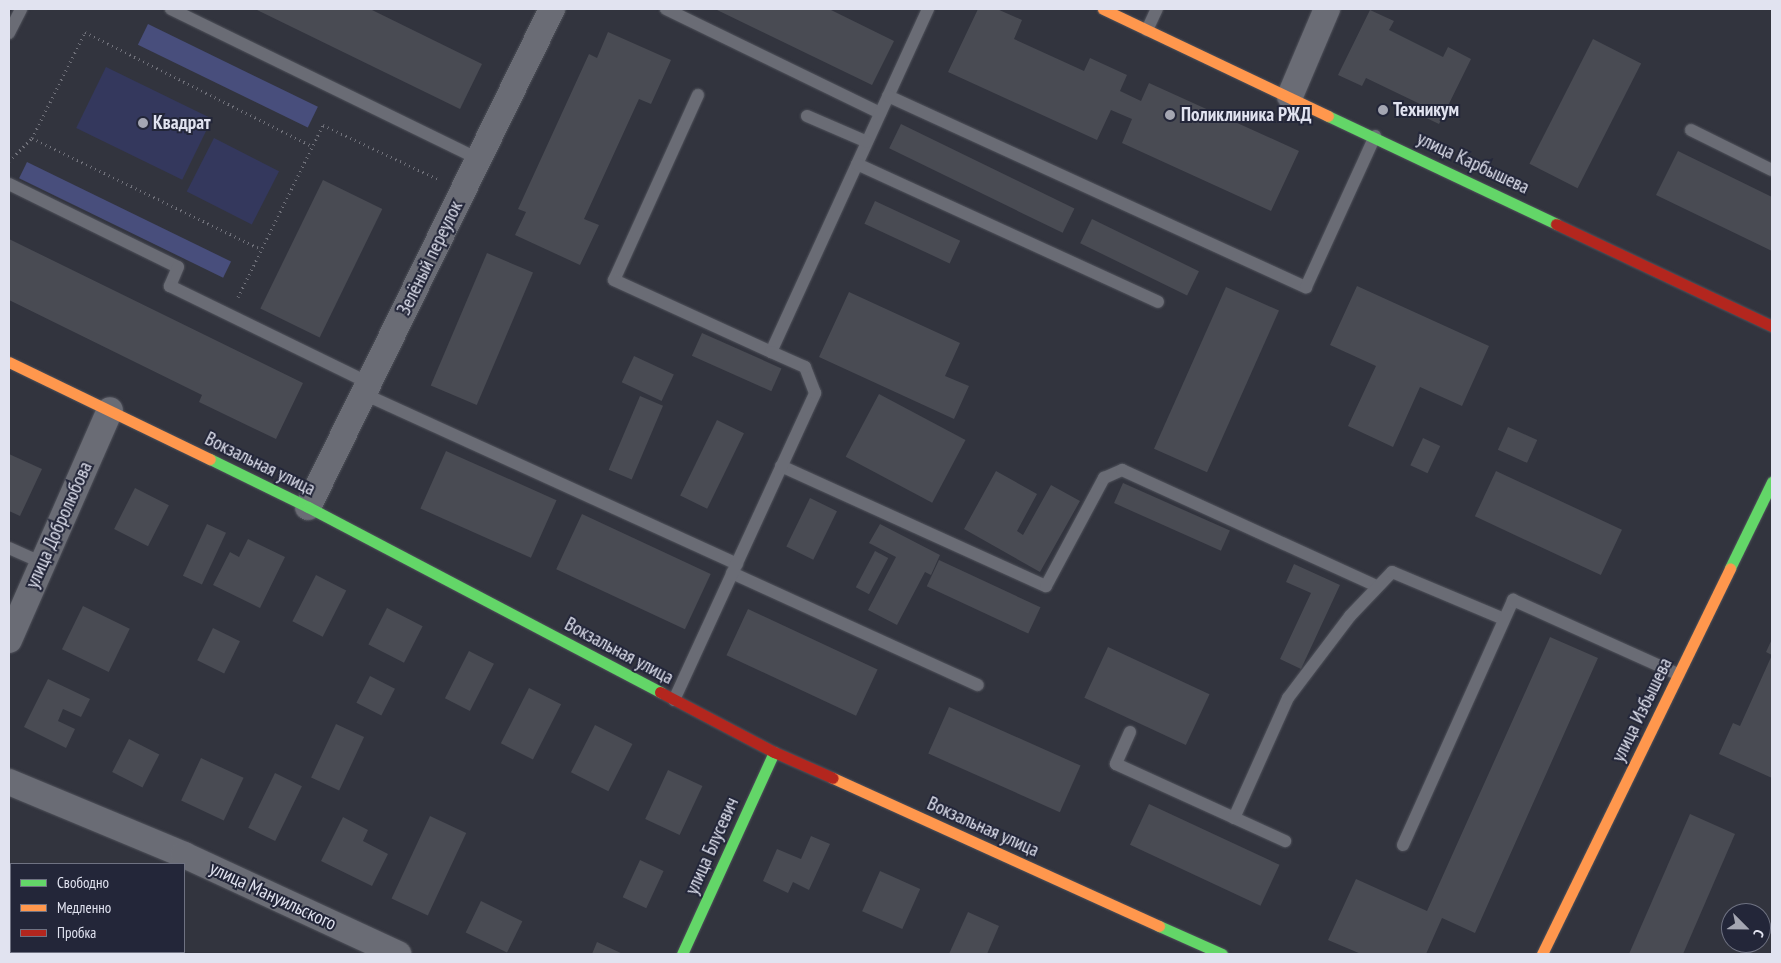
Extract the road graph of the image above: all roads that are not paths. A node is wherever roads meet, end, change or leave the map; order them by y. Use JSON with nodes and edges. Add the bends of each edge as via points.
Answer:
{"nodes":[{"id":1,"x":21,"y":9,"type":"edge"},
{"id":2,"x":171,"y":9,"type":"edge"},
{"id":3,"x":552,"y":9,"type":"edge"},
{"id":4,"x":666,"y":9,"type":"edge"},
{"id":5,"x":928,"y":9,"type":"edge"},
{"id":6,"x":1103,"y":9,"type":"edge"},
{"id":7,"x":1157,"y":9,"type":"edge"},
{"id":8,"x":1327,"y":9,"type":"edge"},
{"id":9,"x":1146,"y":30,"type":"junction"},
{"id":10,"x":9,"y":33,"type":"edge"},
{"id":11,"x":698,"y":95,"type":"dead end"},
{"id":12,"x":888,"y":96,"type":"junction"},
{"id":13,"x":1290,"y":96,"type":"junction"},
{"id":14,"x":880,"y":113,"type":"junction"},
{"id":15,"x":808,"y":116,"type":"dead end"},
{"id":16,"x":1691,"y":130,"type":"dead end"},
{"id":17,"x":1375,"y":136,"type":"junction"},
{"id":18,"x":867,"y":142,"type":"junction"},
{"id":19,"x":478,"y":159,"type":"junction"},
{"id":20,"x":857,"y":164,"type":"junction"},
{"id":21,"x":1772,"y":170,"type":"edge"},
{"id":22,"x":9,"y":184,"type":"edge"},
{"id":23,"x":1158,"y":302,"type":"dead end"},
{"id":24,"x":1772,"y":326,"type":"edge"},
{"id":25,"x":771,"y":352,"type":"junction"},
{"id":26,"x":9,"y":362,"type":"edge"},
{"id":27,"x":366,"y":388,"type":"junction"},
{"id":28,"x":110,"y":410,"type":"junction"},
{"id":29,"x":781,"y":466,"type":"junction"},
{"id":30,"x":1772,"y":482,"type":"edge"},
{"id":31,"x":308,"y":507,"type":"junction"},
{"id":32,"x":9,"y":548,"type":"edge"},
{"id":33,"x":42,"y":563,"type":"junction"},
{"id":34,"x":735,"y":568,"type":"junction"},
{"id":35,"x":1376,"y":586,"type":"junction"},
{"id":36,"x":1504,"y":620,"type":"junction"},
{"id":37,"x":11,"y":627,"type":"edge"},
{"id":38,"x":1678,"y":674,"type":"junction"},
{"id":39,"x":978,"y":685,"type":"dead end"},
{"id":40,"x":674,"y":700,"type":"junction"},
{"id":41,"x":1130,"y":732,"type":"dead end"},
{"id":42,"x":774,"y":752,"type":"junction"},
{"id":43,"x":9,"y":782,"type":"edge"},
{"id":44,"x":1234,"y":818,"type":"junction"},
{"id":45,"x":1284,"y":841,"type":"dead end"},
{"id":46,"x":1403,"y":845,"type":"dead end"},
{"id":47,"x":398,"y":954,"type":"edge"},
{"id":48,"x":682,"y":954,"type":"edge"},
{"id":49,"x":1222,"y":954,"type":"edge"},
{"id":50,"x":1542,"y":954,"type":"edge"}],
"edges":[{"from":1,"to":10,"type":"lane"},
{"from":2,"to":19,"type":"lane"},
{"from":3,"to":19,"type":"street","name":"Зелёный переулок"},
{"from":4,"to":14,"type":"lane"},
{"from":5,"to":12,"type":"lane"},
{"from":6,"to":9,"type":"street","name":"улица Карбышева"},
{"from":7,"to":9,"type":"lane"},
{"from":8,"to":13,"type":"street"},
{"from":9,"to":13,"type":"street","name":"улица Карбышева"},
{"from":11,"to":25,"type":"lane","via":[[614,280]]},
{"from":12,"to":14,"type":"lane"},
{"from":12,"to":17,"type":"lane","via":[[1306,287]]},
{"from":13,"to":17,"type":"street","name":"улица Карбышева"},
{"from":14,"to":18,"type":"lane"},
{"from":15,"to":18,"type":"lane"},
{"from":16,"to":21,"type":"lane"},
{"from":17,"to":24,"type":"street","name":"улица Карбышева"},
{"from":18,"to":20,"type":"lane"},
{"from":19,"to":27,"type":"street","name":"Зелёный переулок"},
{"from":20,"to":23,"type":"lane"},
{"from":20,"to":25,"type":"lane"},
{"from":22,"to":27,"type":"lane","via":[[178,267],[170,286]]},
{"from":25,"to":29,"type":"lane","via":[[805,367],[814,393]]},
{"from":26,"to":28,"type":"street","name":"Вокзальная улица"},
{"from":27,"to":31,"type":"street","name":"Зелёный переулок"},
{"from":27,"to":34,"type":"lane"},
{"from":28,"to":31,"type":"street","name":"Вокзальная улица"},
{"from":28,"to":33,"type":"street","name":"улица Добролюбова"},
{"from":29,"to":34,"type":"lane"},
{"from":29,"to":35,"type":"lane","via":[[1046,586],[1104,478],[1122,470]]},
{"from":30,"to":38,"type":"street","name":"улица Избышева"},
{"from":31,"to":40,"type":"street","name":"Вокзальная улица"},
{"from":32,"to":33,"type":"lane"},
{"from":33,"to":37,"type":"street","name":"улица Добролюбова"},
{"from":34,"to":39,"type":"lane"},
{"from":34,"to":40,"type":"lane"},
{"from":35,"to":36,"type":"lane","via":[[1392,572]]},
{"from":35,"to":44,"type":"lane","via":[[1288,698]]},
{"from":36,"to":38,"type":"lane","via":[[1513,600]]},
{"from":36,"to":46,"type":"lane"},
{"from":38,"to":50,"type":"street","name":"улица Избышева"},
{"from":40,"to":42,"type":"street","name":"Вокзальная улица"},
{"from":41,"to":44,"type":"lane","via":[[1116,764]]},
{"from":42,"to":48,"type":"street","name":"улица Блусевич"},
{"from":42,"to":49,"type":"street","name":"Вокзальная улица"},
{"from":43,"to":47,"type":"street","name":"улица Мануильского","via":[[184,855]]},
{"from":44,"to":45,"type":"lane"}]}
